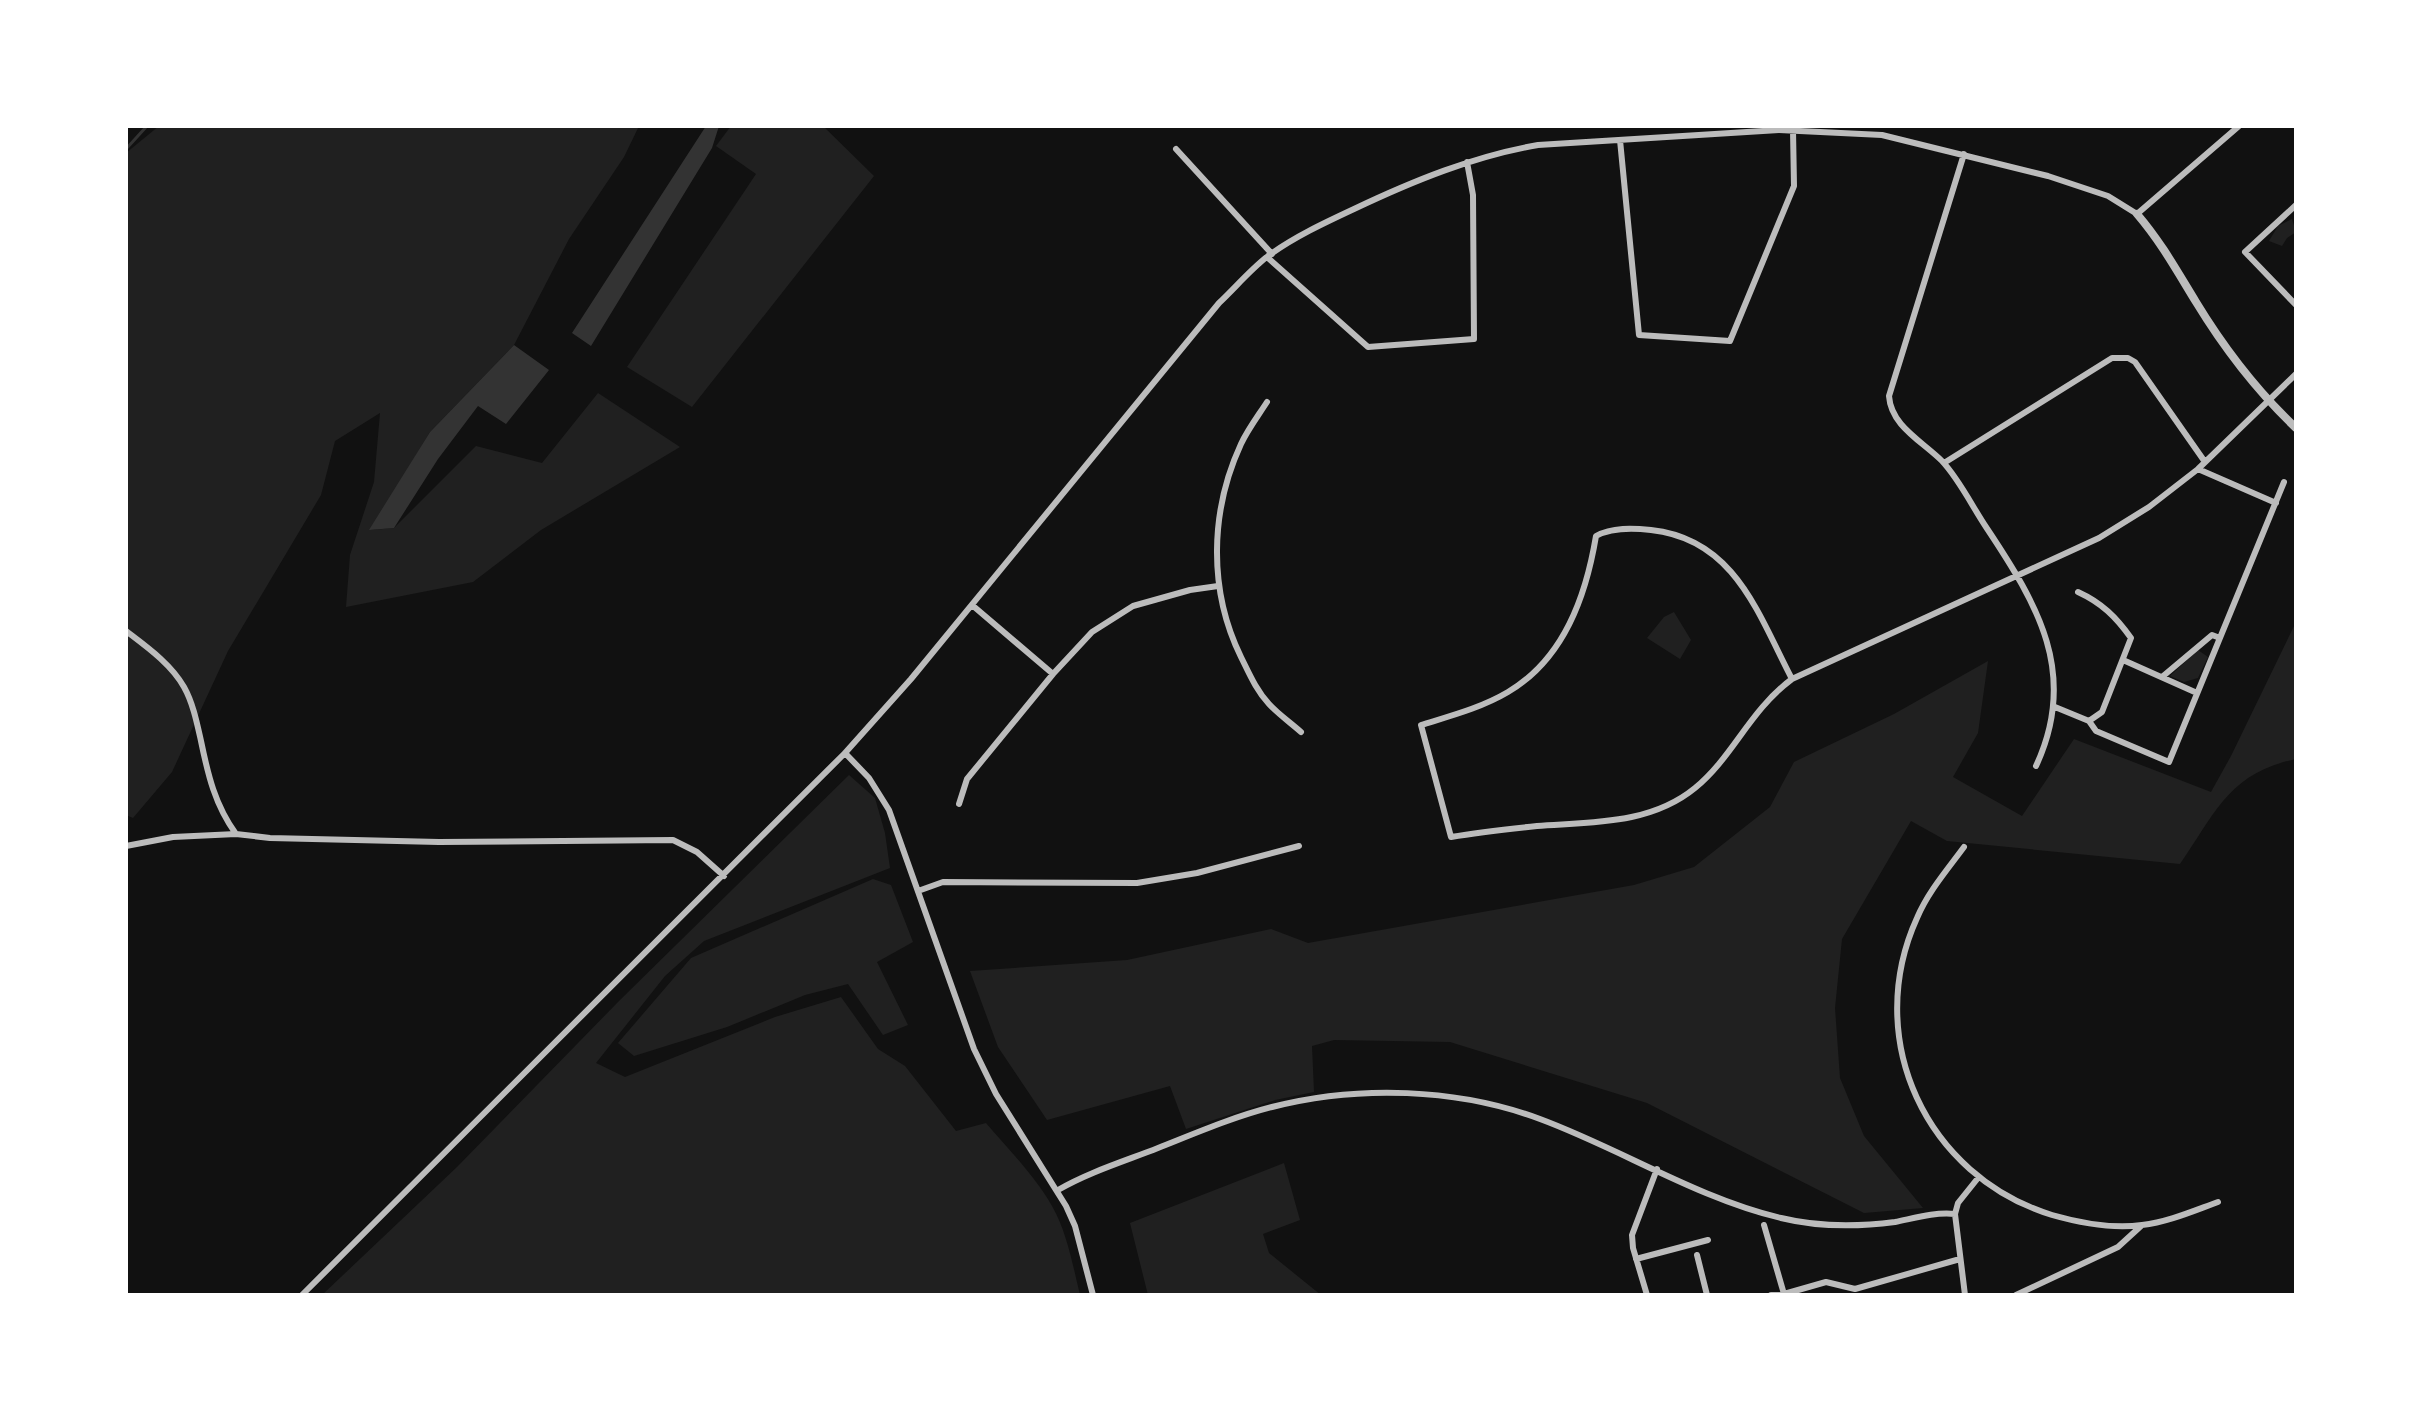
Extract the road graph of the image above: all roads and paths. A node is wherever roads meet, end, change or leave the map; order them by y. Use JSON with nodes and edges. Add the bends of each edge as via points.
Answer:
{"nodes":[{"id":1,"x":2239,"y":126,"type":"edge"},
{"id":2,"x":1778,"y":128,"type":"edge"},
{"id":3,"x":1793,"y":130,"type":"junction"},
{"id":4,"x":1620,"y":140,"type":"junction"},
{"id":5,"x":1176,"y":149,"type":"dead end"},
{"id":6,"x":1964,"y":154,"type":"junction"},
{"id":7,"x":1467,"y":162,"type":"junction"},
{"id":8,"x":2296,"y":205,"type":"edge"},
{"id":9,"x":2137,"y":214,"type":"junction"},
{"id":10,"x":1270,"y":255,"type":"junction"},
{"id":11,"x":2296,"y":305,"type":"edge"},
{"id":12,"x":2296,"y":374,"type":"edge"},
{"id":13,"x":2267,"y":401,"type":"junction"},
{"id":14,"x":1267,"y":402,"type":"dead end"},
{"id":15,"x":2296,"y":428,"type":"edge"},
{"id":16,"x":2205,"y":462,"type":"junction"},
{"id":17,"x":1944,"y":463,"type":"junction"},
{"id":18,"x":2198,"y":469,"type":"junction"},
{"id":19,"x":2284,"y":482,"type":"dead end"},
{"id":20,"x":2276,"y":503,"type":"junction"},
{"id":21,"x":2017,"y":574,"type":"junction"},
{"id":22,"x":1218,"y":586,"type":"junction"},
{"id":23,"x":2078,"y":592,"type":"dead end"},
{"id":24,"x":972,"y":605,"type":"junction"},
{"id":25,"x":126,"y":631,"type":"edge"},
{"id":26,"x":2220,"y":638,"type":"junction"},
{"id":27,"x":2123,"y":660,"type":"junction"},
{"id":28,"x":1053,"y":674,"type":"junction"},
{"id":29,"x":2162,"y":677,"type":"junction"},
{"id":30,"x":1792,"y":679,"type":"junction"},
{"id":31,"x":2197,"y":693,"type":"junction"},
{"id":32,"x":2055,"y":707,"type":"junction"},
{"id":33,"x":2089,"y":721,"type":"junction"},
{"id":34,"x":1301,"y":732,"type":"dead end"},
{"id":35,"x":845,"y":753,"type":"junction"},
{"id":36,"x":2036,"y":766,"type":"dead end"},
{"id":37,"x":959,"y":804,"type":"dead end"},
{"id":38,"x":236,"y":834,"type":"junction"},
{"id":39,"x":126,"y":846,"type":"edge"},
{"id":40,"x":1299,"y":846,"type":"dead end"},
{"id":41,"x":1964,"y":847,"type":"dead end"},
{"id":42,"x":724,"y":876,"type":"junction"},
{"id":43,"x":918,"y":891,"type":"junction"},
{"id":44,"x":1657,"y":1169,"type":"junction"},
{"id":45,"x":1978,"y":1178,"type":"junction"},
{"id":46,"x":1058,"y":1190,"type":"junction"},
{"id":47,"x":2218,"y":1202,"type":"dead end"},
{"id":48,"x":1955,"y":1214,"type":"junction"},
{"id":49,"x":1764,"y":1225,"type":"dead end"},
{"id":50,"x":2141,"y":1226,"type":"junction"},
{"id":51,"x":1708,"y":1240,"type":"dead end"},
{"id":52,"x":1697,"y":1255,"type":"dead end"},
{"id":53,"x":1636,"y":1259,"type":"junction"},
{"id":54,"x":1960,"y":1259,"type":"junction"},
{"id":55,"x":1784,"y":1294,"type":"edge"},
{"id":56,"x":302,"y":1295,"type":"edge"},
{"id":57,"x":1093,"y":1295,"type":"edge"},
{"id":58,"x":1647,"y":1295,"type":"edge"},
{"id":59,"x":1707,"y":1295,"type":"edge"},
{"id":60,"x":1771,"y":1295,"type":"edge"},
{"id":61,"x":1965,"y":1295,"type":"edge"},
{"id":62,"x":2016,"y":1295,"type":"edge"}],
"edges":[{"from":1,"to":9,"type":"street"},
{"from":2,"to":3,"type":"street"},
{"from":2,"to":4,"type":"street"},
{"from":3,"to":4,"type":"street","via":[[1794,186],[1730,341],[1639,335]]},
{"from":3,"to":6,"type":"street","via":[[1882,135]]},
{"from":4,"to":7,"type":"street","via":[[1538,145]]},
{"from":5,"to":10,"type":"street"},
{"from":6,"to":9,"type":"street","via":[[2108,196]]},
{"from":6,"to":17,"type":"street","via":[[1889,396],[1894,417]]},
{"from":7,"to":10,"type":"street","via":[[1346,212]]},
{"from":7,"to":10,"type":"street","via":[[1473,195],[1474,339],[1368,347]]},
{"from":8,"to":11,"type":"street","via":[[2245,252]]},
{"from":9,"to":13,"type":"street"},
{"from":10,"to":24,"type":"street","via":[[1219,303]]},
{"from":12,"to":13,"type":"street"},
{"from":13,"to":15,"type":"street"},
{"from":13,"to":16,"type":"street"},
{"from":14,"to":22,"type":"street","via":[[1242,441],[1224,493]]},
{"from":16,"to":17,"type":"street","via":[[2135,362],[2120,357]]},
{"from":16,"to":18,"type":"street"},
{"from":17,"to":21,"type":"street"},
{"from":18,"to":20,"type":"street"},
{"from":18,"to":21,"type":"street","via":[[2099,538]]},
{"from":19,"to":20,"type":"street"},
{"from":20,"to":26,"type":"street"},
{"from":21,"to":30,"type":"street"},
{"from":21,"to":32,"type":"street","via":[[2052,656]]},
{"from":22,"to":28,"type":"street","via":[[1133,606],[1092,632]]},
{"from":22,"to":34,"type":"street","via":[[1232,639],[1256,688]]},
{"from":23,"to":27,"type":"street","via":[[2099,601],[2131,638]]},
{"from":24,"to":28,"type":"street"},
{"from":24,"to":35,"type":"street"},
{"from":25,"to":38,"type":"street","via":[[162,660],[186,690],[211,788]]},
{"from":26,"to":29,"type":"street","via":[[2212,635]]},
{"from":26,"to":31,"type":"street"},
{"from":27,"to":29,"type":"street"},
{"from":27,"to":33,"type":"street","via":[[2102,712]]},
{"from":28,"to":37,"type":"street","via":[[967,779]]},
{"from":29,"to":31,"type":"street"},
{"from":30,"to":30,"type":"street","via":[[1765,702],[1694,789],[1655,811],[1613,821],[1451,837],[1421,725],[1487,703],[1544,662],[1572,621],[1584,594],[1596,536],[1604,531],[1662,531],[1719,558],[1749,596]]},
{"from":31,"to":33,"type":"street","via":[[2169,762],[2096,731]]},
{"from":32,"to":33,"type":"street"},
{"from":32,"to":36,"type":"street"},
{"from":35,"to":42,"type":"street"},
{"from":35,"to":43,"type":"street","via":[[884,802]]},
{"from":38,"to":39,"type":"street"},
{"from":38,"to":42,"type":"street","via":[[439,842],[673,840],[697,852]]},
{"from":40,"to":43,"type":"street","via":[[1137,883],[943,882]]},
{"from":41,"to":45,"type":"street","via":[[1917,916],[1900,970],[1897,1021],[1916,1099],[1941,1140]]},
{"from":42,"to":56,"type":"street"},
{"from":43,"to":46,"type":"street","via":[[974,1049],[996,1094]]},
{"from":44,"to":46,"type":"street","via":[[1509,1110],[1442,1096],[1378,1093],[1273,1106]]},
{"from":44,"to":48,"type":"street","via":[[1730,1203],[1809,1224],[1868,1225]]},
{"from":44,"to":53,"type":"street","via":[[1635,1222]]},
{"from":45,"to":48,"type":"street"},
{"from":45,"to":50,"type":"street","via":[[2022,1204],[2064,1219]]},
{"from":46,"to":57,"type":"street","via":[[1075,1226]]},
{"from":47,"to":50,"type":"street"},
{"from":48,"to":54,"type":"street"},
{"from":49,"to":55,"type":"street"},
{"from":50,"to":62,"type":"street","via":[[2118,1247]]},
{"from":51,"to":53,"type":"street"},
{"from":52,"to":59,"type":"street"},
{"from":53,"to":58,"type":"street"},
{"from":54,"to":55,"type":"street","via":[[1855,1289],[1826,1282]]},
{"from":54,"to":61,"type":"street"},
{"from":55,"to":60,"type":"street"}]}
